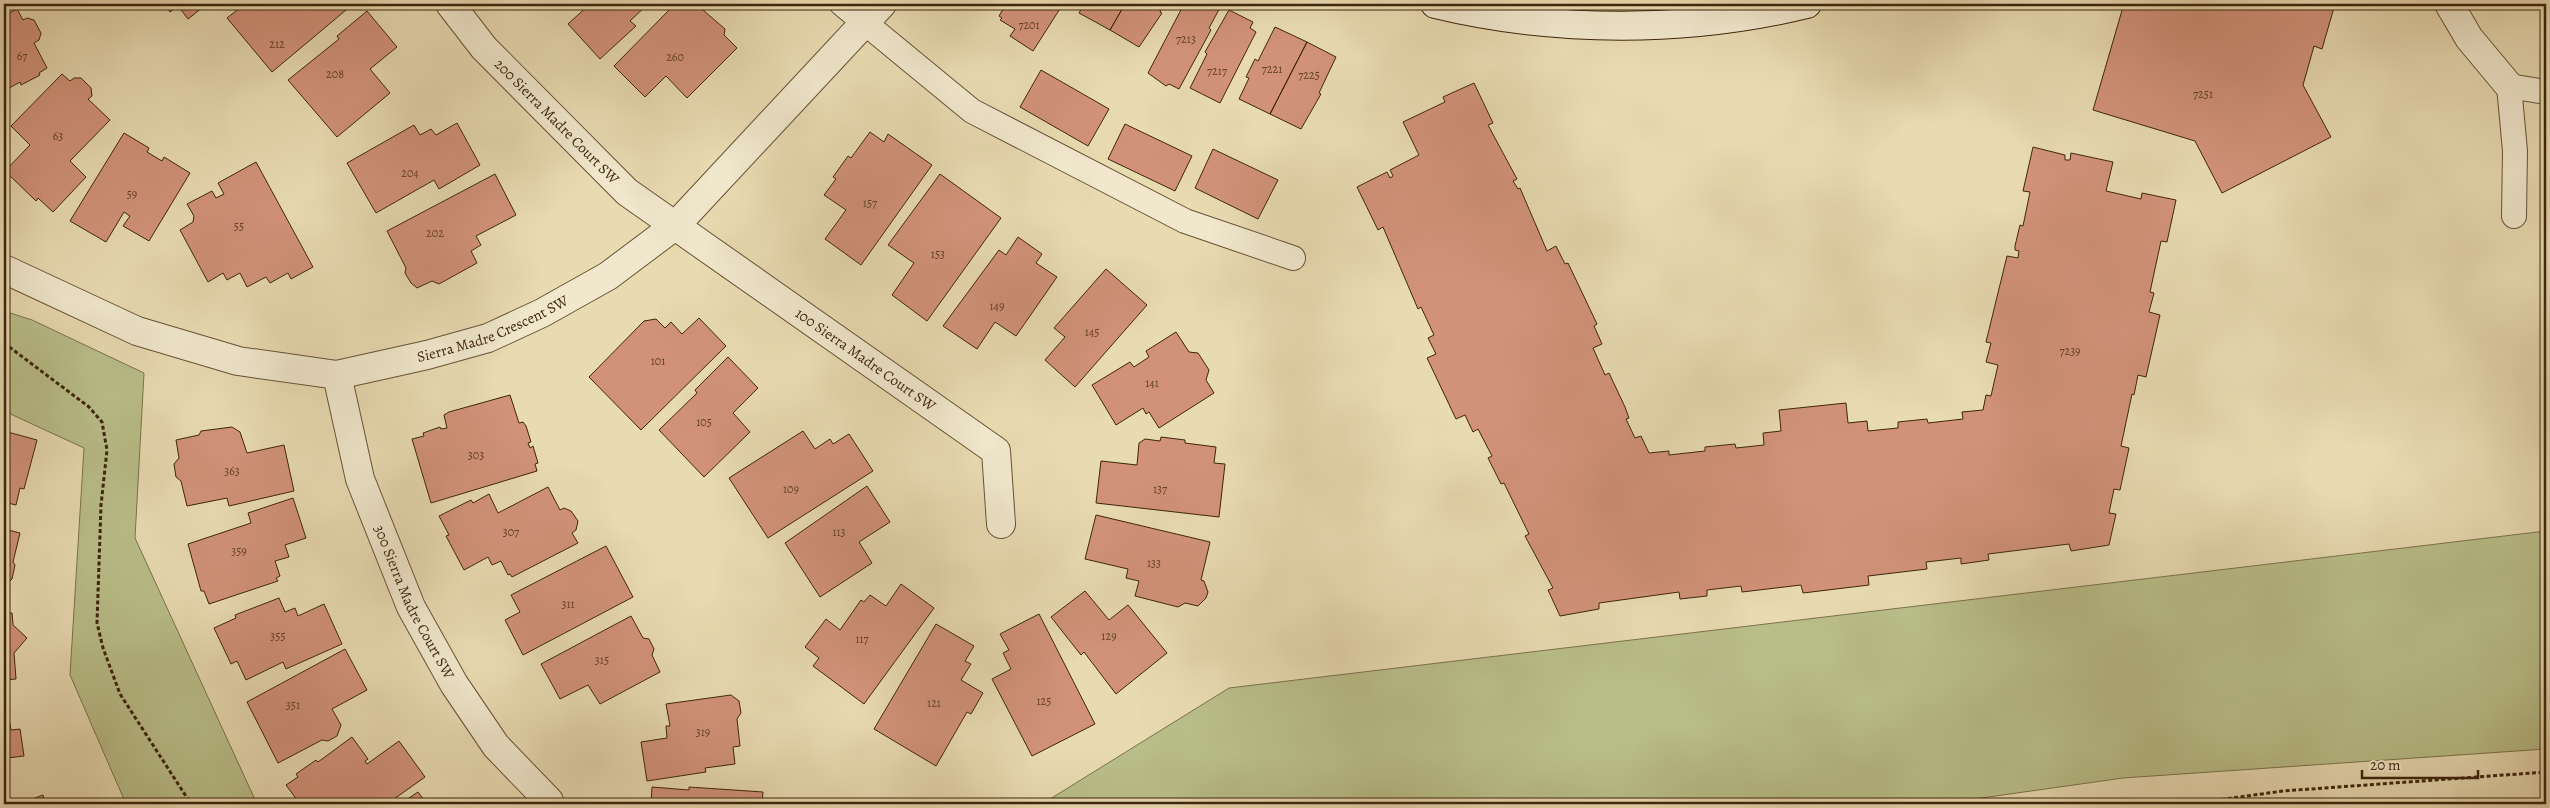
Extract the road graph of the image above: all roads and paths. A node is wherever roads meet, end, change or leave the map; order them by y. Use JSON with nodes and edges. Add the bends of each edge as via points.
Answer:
{"nodes":[{"id":1,"x":450,"y":4,"type":"edge"},
{"id":2,"x":842,"y":4,"type":"edge"},
{"id":3,"x":882,"y":4,"type":"edge"},
{"id":4,"x":1435,"y":4,"type":"edge"},
{"id":5,"x":1807,"y":4,"type":"edge"},
{"id":6,"x":2449,"y":4,"type":"edge"},
{"id":7,"x":864,"y":23,"type":"junction"},
{"id":8,"x":2509,"y":86,"type":"junction"},
{"id":9,"x":2546,"y":92,"type":"edge"},
{"id":10,"x":2514,"y":216,"type":"dead end"},
{"id":11,"x":676,"y":224,"type":"junction"},
{"id":12,"x":1293,"y":258,"type":"dead end"},
{"id":13,"x":4,"y":269,"type":"edge"},
{"id":14,"x":4,"y":343,"type":"edge"},
{"id":15,"x":337,"y":374,"type":"junction"},
{"id":16,"x":1001,"y":524,"type":"dead end"},
{"id":17,"x":2546,"y":772,"type":"edge"},
{"id":18,"x":549,"y":802,"type":"dead end"},
{"id":19,"x":191,"y":804,"type":"edge"},
{"id":20,"x":2189,"y":804,"type":"edge"}],
"edges":[{"from":1,"to":11,"type":"street","name":"200 Sierra Madre Court SW","via":[[484,48],[623,188]]},
{"from":2,"to":7,"type":"lane"},
{"from":3,"to":7,"type":"street","name":"Sierra Madre Crescent SW"},
{"from":4,"to":5,"type":"street","via":[[1573,24],[1637,26],[1714,20]]},
{"from":6,"to":8,"type":"street","via":[[2469,38]]},
{"from":7,"to":11,"type":"street","name":"Sierra Madre Crescent SW"},
{"from":7,"to":12,"type":"lane","via":[[972,111],[1185,221]]},
{"from":8,"to":9,"type":"lane"},
{"from":8,"to":10,"type":"lane","via":[[2515,151]]},
{"from":11,"to":15,"type":"street","name":"Sierra Madre Crescent SW","via":[[608,276],[542,314],[488,338]]},
{"from":11,"to":16,"type":"street","name":"100 Sierra Madre Court SW","via":[[996,451]]},
{"from":13,"to":15,"type":"street","name":"Sierra Madre Crescent SW","via":[[136,331],[238,361]]},
{"from":14,"to":19,"type":"path","via":[[89,407],[102,422],[107,450],[101,504],[97,622],[102,648],[120,694]]},
{"from":15,"to":18,"type":"street","name":"300 Sierra Madre Court SW","via":[[360,479],[411,607],[454,684],[496,746]]},
{"from":17,"to":20,"type":"path","via":[[2283,791]]}]}
